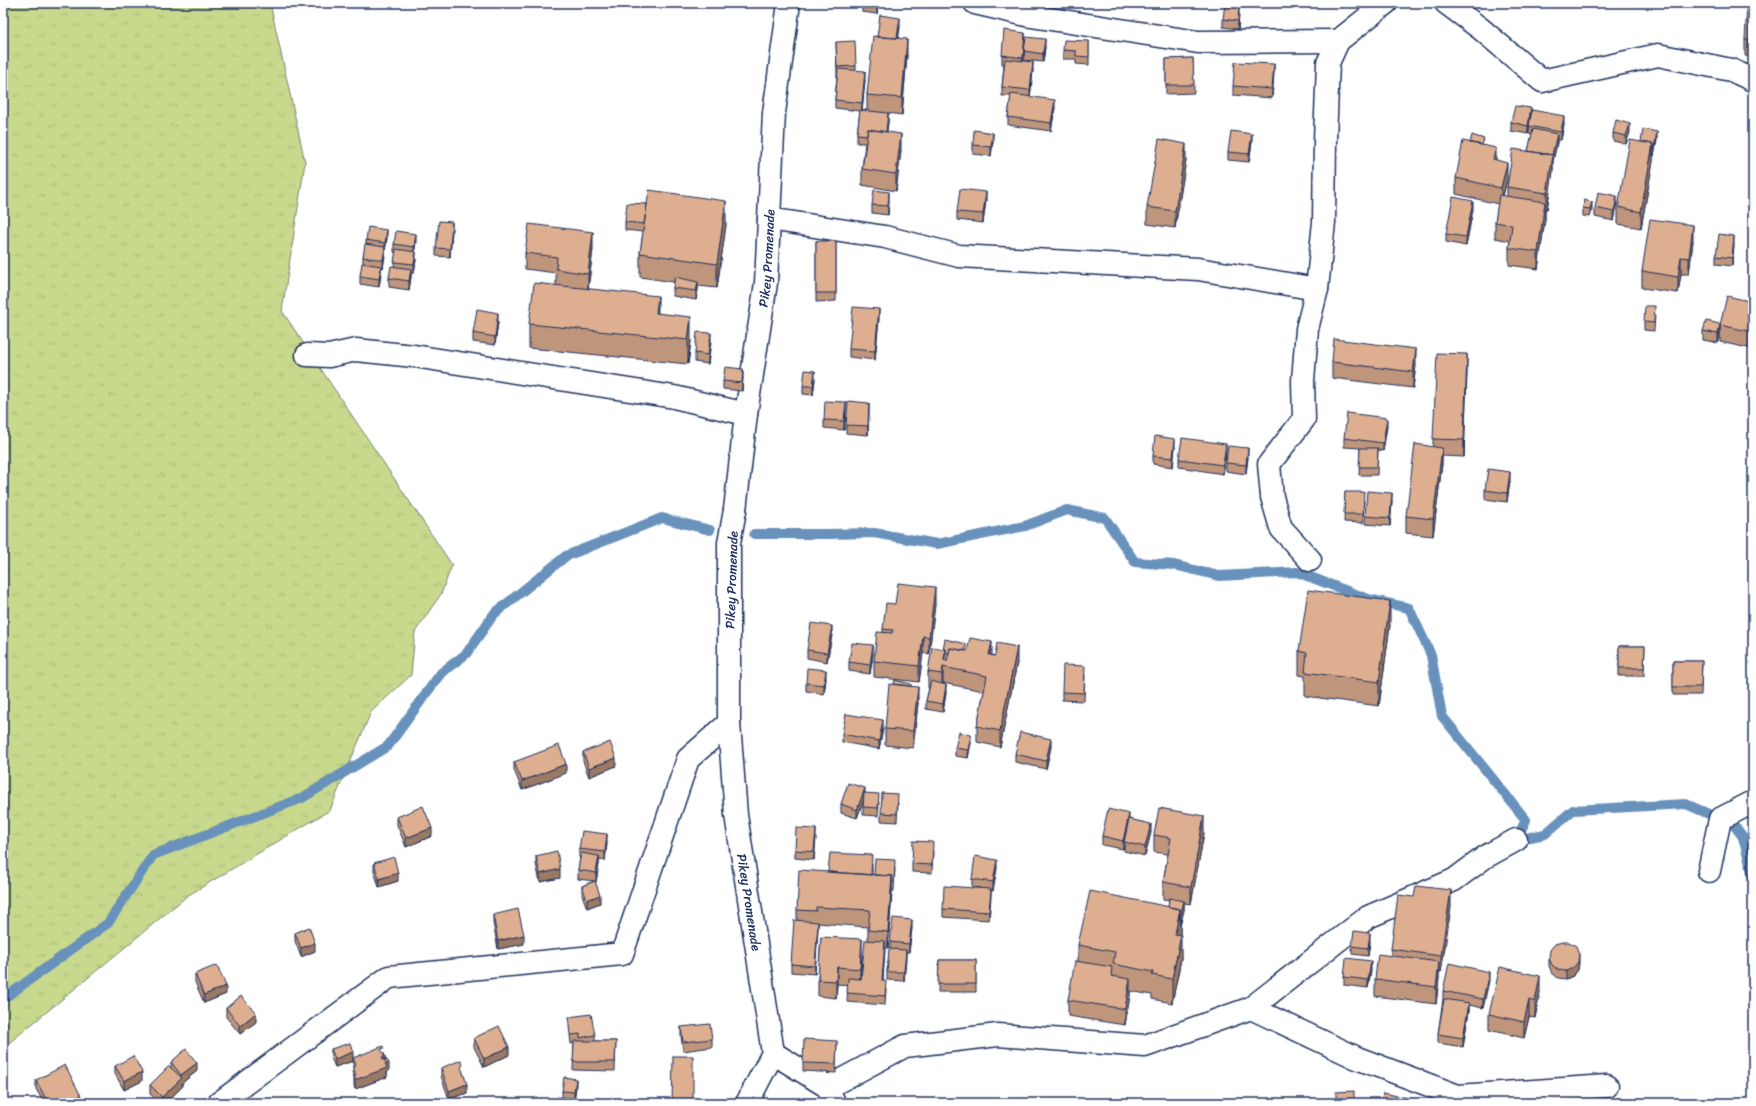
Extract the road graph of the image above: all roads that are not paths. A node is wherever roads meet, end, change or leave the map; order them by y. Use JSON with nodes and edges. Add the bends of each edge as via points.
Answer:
{"nodes":[{"id":1,"x":789,"y":3,"type":"edge"},
{"id":2,"x":975,"y":3,"type":"edge"},
{"id":3,"x":1386,"y":3,"type":"edge"},
{"id":4,"x":1446,"y":3,"type":"edge"},
{"id":5,"x":1338,"y":41,"type":"junction"},
{"id":6,"x":1753,"y":80,"type":"edge"},
{"id":7,"x":769,"y":219,"type":"junction"},
{"id":8,"x":1317,"y":289,"type":"junction"},
{"id":9,"x":307,"y":355,"type":"dead end"},
{"id":10,"x":746,"y":414,"type":"junction"},
{"id":11,"x":1310,"y":560,"type":"dead end"},
{"id":12,"x":729,"y":723,"type":"junction"},
{"id":13,"x":1753,"y":802,"type":"edge"},
{"id":14,"x":1516,"y":840,"type":"dead end"},
{"id":15,"x":1709,"y":871,"type":"dead end"},
{"id":16,"x":1251,"y":1008,"type":"junction"},
{"id":17,"x":773,"y":1053,"type":"junction"},
{"id":18,"x":1606,"y":1086,"type":"dead end"},
{"id":19,"x":831,"y":1095,"type":"edge"},
{"id":20,"x":219,"y":1103,"type":"edge"},
{"id":21,"x":747,"y":1103,"type":"edge"}],
"edges":[{"from":1,"to":7,"type":"street","name":"Pikey Promenade","via":[[774,114]]},
{"from":2,"to":5,"type":"street","via":[[1031,16],[1198,42]]},
{"from":3,"to":5,"type":"street"},
{"from":4,"to":6,"type":"street","via":[[1542,81],[1658,56],[1731,70]]},
{"from":5,"to":8,"type":"street","via":[[1328,63],[1324,222]]},
{"from":7,"to":8,"type":"street","via":[[885,237],[959,256],[1198,269]]},
{"from":7,"to":10,"type":"street","name":"Pikey Promenade","via":[[766,283]]},
{"from":8,"to":11,"type":"street","via":[[1307,329],[1303,381],[1304,419],[1269,464],[1272,497],[1281,528]]},
{"from":9,"to":10,"type":"street","via":[[329,356],[356,350],[414,356],[674,397]]},
{"from":10,"to":12,"type":"street","name":"Pikey Promenade","via":[[729,543]]},
{"from":12,"to":17,"type":"street","name":"Pikey Promenade","via":[[736,815]]},
{"from":12,"to":20,"type":"street","via":[[688,759],[622,954],[389,977]]},
{"from":13,"to":15,"type":"street","via":[[1720,818]]},
{"from":14,"to":16,"type":"street","via":[[1454,880],[1368,917]]},
{"from":16,"to":18,"type":"street","via":[[1357,1058],[1458,1096]]},
{"from":16,"to":19,"type":"street","via":[[1145,1046],[998,1036],[904,1046]]},
{"from":17,"to":19,"type":"street"},
{"from":17,"to":21,"type":"street"}]}
